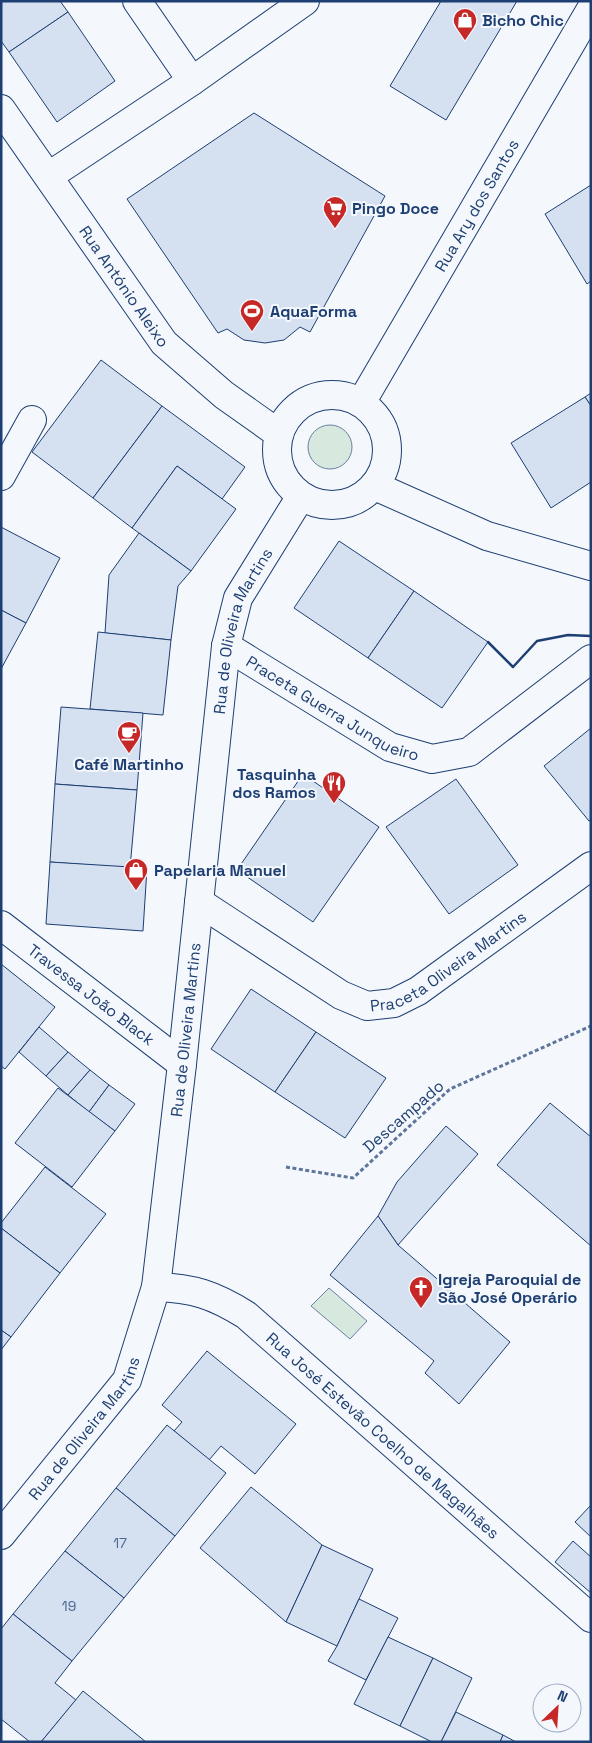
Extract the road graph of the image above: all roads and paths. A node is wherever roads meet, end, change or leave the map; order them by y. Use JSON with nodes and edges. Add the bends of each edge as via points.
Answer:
{"nodes":[{"id":1,"x":137,"y":1,"type":"edge"},
{"id":2,"x":305,"y":1,"type":"edge"},
{"id":3,"x":591,"y":9,"type":"edge"},
{"id":4,"x":581,"y":42,"type":"edge"},
{"id":5,"x":192,"y":81,"type":"junction"},
{"id":6,"x":1,"y":109,"type":"edge"},
{"id":7,"x":49,"y":176,"type":"junction"},
{"id":8,"x":362,"y":403,"type":"junction"},
{"id":9,"x":32,"y":420,"type":"dead end"},
{"id":10,"x":279,"y":434,"type":"junction"},
{"id":11,"x":1,"y":476,"type":"edge"},
{"id":12,"x":375,"y":486,"type":"junction"},
{"id":13,"x":301,"y":496,"type":"junction"},
{"id":14,"x":591,"y":566,"type":"edge"},
{"id":15,"x":226,"y":646,"type":"junction"},
{"id":16,"x":591,"y":659,"type":"edge"},
{"id":17,"x":591,"y":866,"type":"edge"},
{"id":18,"x":199,"y":902,"type":"junction"},
{"id":19,"x":1,"y":925,"type":"edge"},
{"id":20,"x":591,"y":1026,"type":"edge"},
{"id":21,"x":182,"y":1064,"type":"junction"},
{"id":22,"x":286,"y":1167,"type":"dead end"},
{"id":23,"x":156,"y":1287,"type":"junction"},
{"id":24,"x":1,"y":1535,"type":"edge"},
{"id":25,"x":591,"y":1618,"type":"edge"}],
"edges":[{"from":1,"to":5,"type":"street"},
{"from":2,"to":5,"type":"street"},
{"from":3,"to":4,"type":"street","name":"Rua Ary dos Santos"},
{"from":4,"to":8,"type":"street","name":"Rua Ary dos Santos"},
{"from":5,"to":7,"type":"street"},
{"from":6,"to":7,"type":"street","name":"Rua António Aleixo"},
{"from":7,"to":10,"type":"street","name":"Rua António Aleixo","via":[[164,343],[224,395]]},
{"from":8,"to":10,"type":"street","via":[[343,396],[323,396],[304,403],[289,416]]},
{"from":8,"to":12,"type":"street","via":[[376,416],[385,433],[388,451],[384,470]]},
{"from":9,"to":11,"type":"street"},
{"from":10,"to":13,"type":"street","via":[[277,457],[285,479]]},
{"from":12,"to":13,"type":"street","via":[[363,497],[332,506]]},
{"from":12,"to":14,"type":"street","via":[[487,536]]},
{"from":13,"to":15,"type":"street","name":"Rua de Oliveira Martins","via":[[238,598]]},
{"from":15,"to":16,"type":"street","name":"Praceta Guerra Junqueiro","via":[[390,747],[432,759],[469,752]]},
{"from":15,"to":18,"type":"street","name":"Rua de Oliveira Martins"},
{"from":17,"to":18,"type":"street","name":"Praceta Oliveira Martins","via":[[418,991],[394,1003],[367,1006],[341,995]]},
{"from":18,"to":21,"type":"street","name":"Rua de Oliveira Martins"},
{"from":19,"to":21,"type":"street","name":"Travessa João Black"},
{"from":20,"to":22,"type":"path","name":"Descampado","via":[[450,1090],[352,1178]]},
{"from":21,"to":23,"type":"street","name":"Rua de Oliveira Martins"},
{"from":23,"to":24,"type":"street","name":"Rua de Oliveira Martins","via":[[127,1380]]},
{"from":23,"to":25,"type":"street","name":"Rua José Estevão Coelho de Magalhães","via":[[202,1293],[246,1315]]}]}
